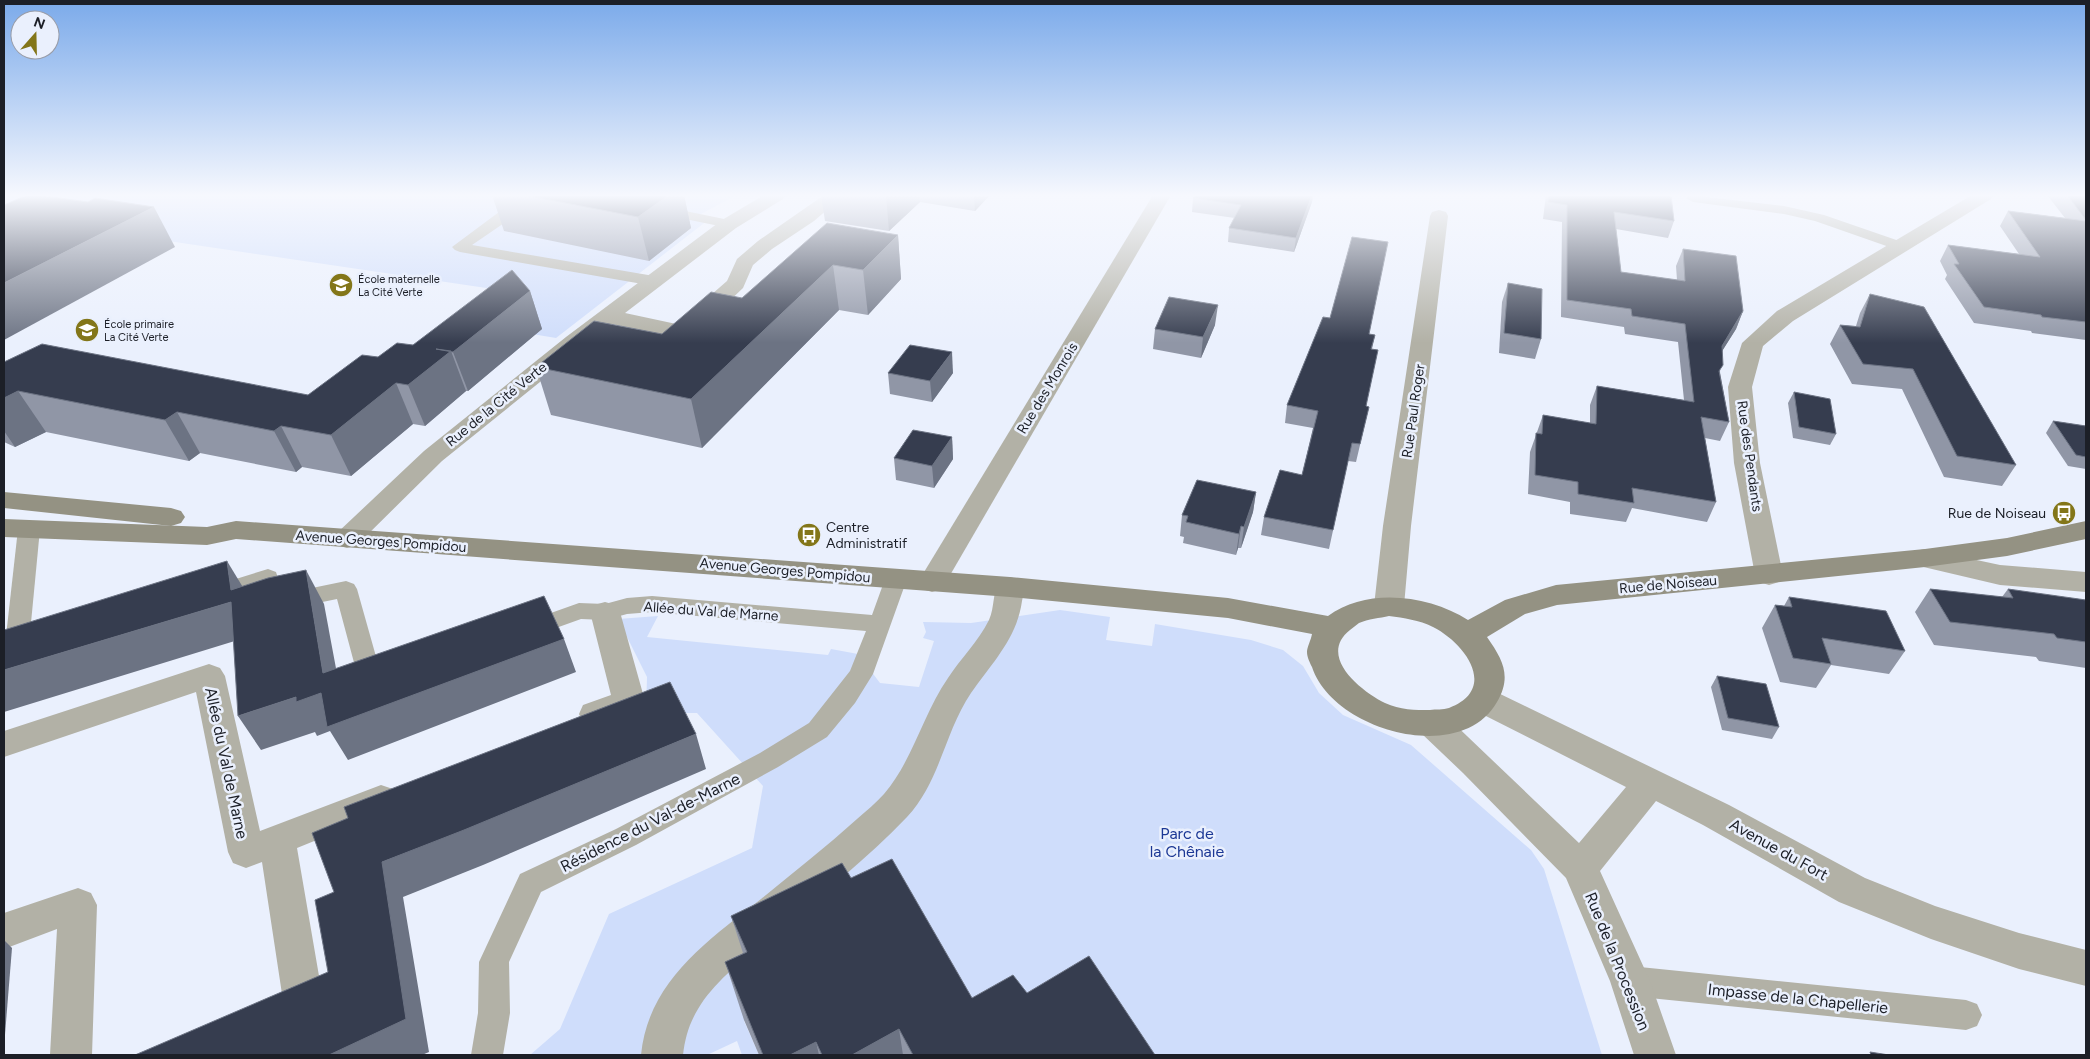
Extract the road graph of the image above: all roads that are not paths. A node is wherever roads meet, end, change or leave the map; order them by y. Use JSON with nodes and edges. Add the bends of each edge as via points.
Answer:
{"nodes":[{"id":1,"x":463,"y":244,"type":"edge"},
{"id":2,"x":702,"y":244,"type":"edge"},
{"id":3,"x":766,"y":244,"type":"edge"},
{"id":4,"x":1133,"y":244,"type":"edge"},
{"id":5,"x":1436,"y":244,"type":"edge"},
{"id":6,"x":1895,"y":244,"type":"edge"},
{"id":7,"x":1903,"y":244,"type":"edge"},
{"id":8,"x":1900,"y":246,"type":"junction"},
{"id":9,"x":654,"y":281,"type":"junction"},
{"id":10,"x":607,"y":316,"type":"junction"},
{"id":11,"x":4,"y":500,"type":"edge"},
{"id":12,"x":16,"y":529,"type":"edge"},
{"id":13,"x":236,"y":530,"type":"junction"},
{"id":14,"x":2086,"y":530,"type":"edge"},
{"id":15,"x":347,"y":539,"type":"junction"},
{"id":16,"x":1925,"y":558,"type":"junction"},
{"id":17,"x":1769,"y":575,"type":"junction"},
{"id":18,"x":896,"y":579,"type":"junction"},
{"id":19,"x":932,"y":582,"type":"junction"},
{"id":20,"x":2086,"y":582,"type":"edge"},
{"id":21,"x":1010,"y":587,"type":"junction"},
{"id":22,"x":193,"y":600,"type":"edge"},
{"id":23,"x":1389,"y":606,"type":"junction"},
{"id":24,"x":605,"y":612,"type":"junction"},
{"id":25,"x":880,"y":624,"type":"junction"},
{"id":26,"x":1331,"y":627,"type":"junction"},
{"id":27,"x":1466,"y":635,"type":"junction"},
{"id":28,"x":504,"y":638,"type":"edge"},
{"id":29,"x":18,"y":656,"type":"edge"},
{"id":30,"x":391,"y":678,"type":"edge"},
{"id":31,"x":1483,"y":700,"type":"junction"},
{"id":32,"x":1433,"y":724,"type":"junction"},
{"id":33,"x":564,"y":727,"type":"edge"},
{"id":34,"x":4,"y":744,"type":"edge"},
{"id":35,"x":1650,"y":782,"type":"junction"},
{"id":36,"x":407,"y":788,"type":"edge"},
{"id":37,"x":277,"y":840,"type":"junction"},
{"id":38,"x":1580,"y":868,"type":"junction"},
{"id":39,"x":4,"y":931,"type":"edge"},
{"id":40,"x":2086,"y":968,"type":"edge"},
{"id":41,"x":1630,"y":981,"type":"junction"},
{"id":42,"x":1966,"y":1014,"type":"dead end"},
{"id":43,"x":261,"y":1023,"type":"edge"},
{"id":44,"x":71,"y":1055,"type":"edge"},
{"id":45,"x":487,"y":1055,"type":"edge"},
{"id":46,"x":662,"y":1055,"type":"edge"},
{"id":47,"x":1655,"y":1055,"type":"edge"}],
"edges":[{"from":1,"to":9,"type":"lane","via":[[460,247]]},
{"from":2,"to":9,"type":"street","name":"Rue de la Cité Verte"},
{"from":3,"to":10,"type":"street","via":[[744,263],[736,284],[686,333]]},
{"from":4,"to":19,"type":"street","name":"Rue des Monrois"},
{"from":5,"to":23,"type":"street","name":"Rue Paul Roger"},
{"from":6,"to":8,"type":"lane"},
{"from":7,"to":8,"type":"street","name":"Rue des Pendants"},
{"from":8,"to":17,"type":"street","name":"Rue des Pendants","via":[[1785,316],[1753,343],[1740,387],[1748,463]]},
{"from":9,"to":10,"type":"street","name":"Rue de la Cité Verte"},
{"from":10,"to":15,"type":"street","name":"Rue de la Cité Verte","via":[[433,456]]},
{"from":11,"to":13,"type":"street","name":"Avenue Georges Pompidou","via":[[227,521]]},
{"from":12,"to":13,"type":"street","name":"Avenue Georges Pompidou","via":[[207,536]]},
{"from":12,"to":29,"type":"lane"},
{"from":13,"to":15,"type":"street","name":"Avenue Georges Pompidou"},
{"from":14,"to":16,"type":"street","name":"Rue de Noiseau","via":[[2007,547]]},
{"from":15,"to":18,"type":"street","name":"Avenue Georges Pompidou"},
{"from":16,"to":17,"type":"street","name":"Rue de Noiseau"},
{"from":16,"to":20,"type":"street","via":[[2000,575]]},
{"from":17,"to":27,"type":"street","name":"Rue de Noiseau","via":[[1556,595],[1515,607]]},
{"from":18,"to":19,"type":"street","name":"Avenue Georges Pompidou"},
{"from":18,"to":25,"type":"lane"},
{"from":19,"to":21,"type":"street","name":"Avenue Georges Pompidou"},
{"from":21,"to":26,"type":"street","name":"Avenue Georges Pompidou","via":[[1228,608]]},
{"from":21,"to":46,"type":"street","via":[[1004,617],[991,645],[959,686],[914,780],[896,805],[843,854],[716,958],[684,994],[665,1031]]},
{"from":22,"to":30,"type":"lane","via":[[268,577],[274,604],[346,589],[372,685]]},
{"from":23,"to":26,"type":"street","via":[[1365,608],[1345,615]]},
{"from":23,"to":27,"type":"street","via":[[1430,613]]},
{"from":24,"to":25,"type":"lane","name":"Allée du Val de Marne","via":[[652,604]]},
{"from":24,"to":28,"type":"lane","via":[[579,611]]},
{"from":24,"to":33,"type":"street","via":[[629,701]]},
{"from":25,"to":45,"type":"lane","name":"Résidence du Val-de-Marne","via":[[861,674],[818,730],[635,832],[530,883],[494,962],[494,1013]]},
{"from":26,"to":32,"type":"street","via":[[1323,644],[1324,663],[1334,682],[1352,700],[1376,714],[1395,720]]},
{"from":27,"to":31,"type":"street","via":[[1480,650],[1488,668],[1490,684]]},
{"from":31,"to":32,"type":"street","via":[[1472,712]]},
{"from":31,"to":35,"type":"street","name":"Avenue du Fort"},
{"from":32,"to":38,"type":"street"},
{"from":34,"to":37,"type":"street","name":"Allée du Val de Marne","via":[[209,676],[246,852]]},
{"from":35,"to":38,"type":"street"},
{"from":35,"to":40,"type":"street","name":"Avenue du Fort","via":[[1852,890],[1931,922]]},
{"from":36,"to":37,"type":"street","name":"Allée du Val de Marne"},
{"from":37,"to":43,"type":"street","via":[[304,1005]]},
{"from":38,"to":41,"type":"street","name":"Rue de la Procession"},
{"from":39,"to":44,"type":"street","via":[[78,905]]},
{"from":41,"to":42,"type":"lane","name":"Impasse de la Chapellerie"},
{"from":41,"to":47,"type":"street","name":"Rue de la Procession"}]}
